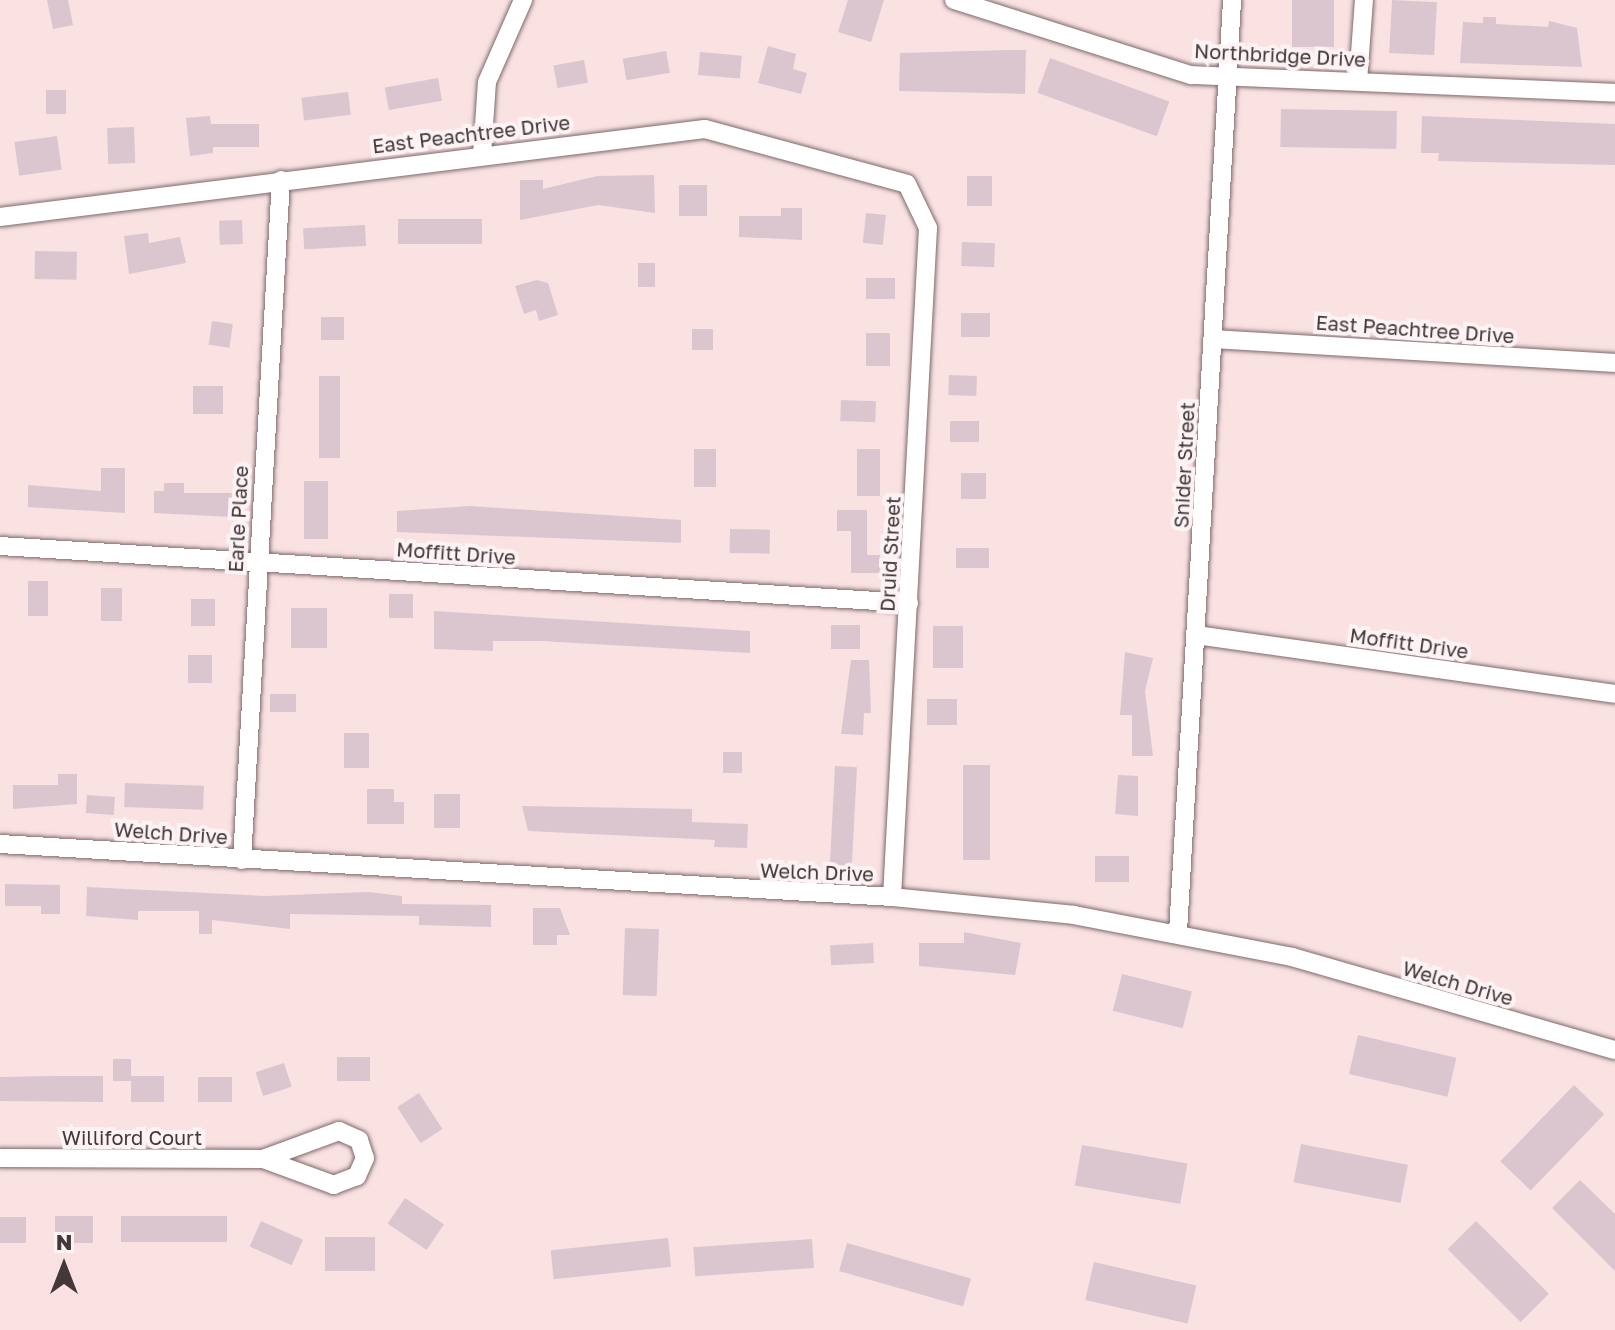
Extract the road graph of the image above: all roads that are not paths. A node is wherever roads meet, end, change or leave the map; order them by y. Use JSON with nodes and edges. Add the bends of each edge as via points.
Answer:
{"nodes":[{"id":1,"x":523,"y":0,"type":"edge"},
{"id":2,"x":954,"y":0,"type":"edge"},
{"id":3,"x":1232,"y":0,"type":"edge"},
{"id":4,"x":1364,"y":0,"type":"edge"},
{"id":5,"x":1227,"y":79,"type":"junction"},
{"id":6,"x":1358,"y":81,"type":"junction"},
{"id":7,"x":1615,"y":93,"type":"edge"},
{"id":8,"x":482,"y":155,"type":"junction"},
{"id":9,"x":281,"y":180,"type":"junction"},
{"id":10,"x":926,"y":213,"type":"joint"},
{"id":11,"x":0,"y":217,"type":"edge"},
{"id":12,"x":1213,"y":339,"type":"junction"},
{"id":13,"x":1615,"y":363,"type":"edge"},
{"id":14,"x":0,"y":546,"type":"edge"},
{"id":15,"x":257,"y":562,"type":"junction"},
{"id":16,"x":909,"y":603,"type":"junction"},
{"id":17,"x":1196,"y":635,"type":"junction"},
{"id":18,"x":1615,"y":694,"type":"edge"},
{"id":19,"x":0,"y":844,"type":"edge"},
{"id":20,"x":242,"y":860,"type":"junction"},
{"id":21,"x":892,"y":897,"type":"junction"},
{"id":22,"x":1178,"y":932,"type":"junction"},
{"id":23,"x":1615,"y":1050,"type":"edge"},
{"id":24,"x":0,"y":1158,"type":"edge"},
{"id":25,"x":263,"y":1159,"type":"junction"}],
"edges":[{"from":1,"to":8,"type":"street","via":[[487,82]]},
{"from":2,"to":5,"type":"street","name":"Northbridge Drive","via":[[1191,75]]},
{"from":3,"to":5,"type":"street","name":"Snider Street"},
{"from":4,"to":6,"type":"street"},
{"from":5,"to":6,"type":"street","name":"Northbridge Drive"},
{"from":5,"to":12,"type":"street","name":"Snider Street"},
{"from":6,"to":7,"type":"street","name":"Northbridge Drive"},
{"from":8,"to":9,"type":"street","name":"East Peachtree Drive"},
{"from":8,"to":10,"type":"street","name":"East Peachtree Drive","via":[[705,129],[907,184]]},
{"from":9,"to":11,"type":"street","name":"East Peachtree Drive"},
{"from":9,"to":15,"type":"street","name":"Earle Place"},
{"from":10,"to":16,"type":"street","name":"Druid Street"},
{"from":12,"to":13,"type":"street","name":"East Peachtree Drive"},
{"from":12,"to":17,"type":"street","name":"Snider Street"},
{"from":14,"to":15,"type":"street","name":"Moffitt Drive"},
{"from":15,"to":16,"type":"street","name":"Moffitt Drive"},
{"from":15,"to":20,"type":"street","name":"Earle Place"},
{"from":16,"to":21,"type":"street","name":"Druid Street"},
{"from":17,"to":18,"type":"street","name":"Moffitt Drive"},
{"from":17,"to":22,"type":"street","name":"Snider Street"},
{"from":19,"to":20,"type":"street","name":"Welch Drive"},
{"from":20,"to":21,"type":"street","name":"Welch Drive"},
{"from":21,"to":22,"type":"street","name":"Welch Drive"},
{"from":22,"to":23,"type":"street","name":"Welch Drive","via":[[1292,957]]},
{"from":24,"to":25,"type":"street","name":"Williford Court"},
{"from":25,"to":25,"type":"street","name":"Williford Court","via":[[339,1131],[359,1140],[365,1158],[357,1176],[334,1185],[312,1183]]}]}
